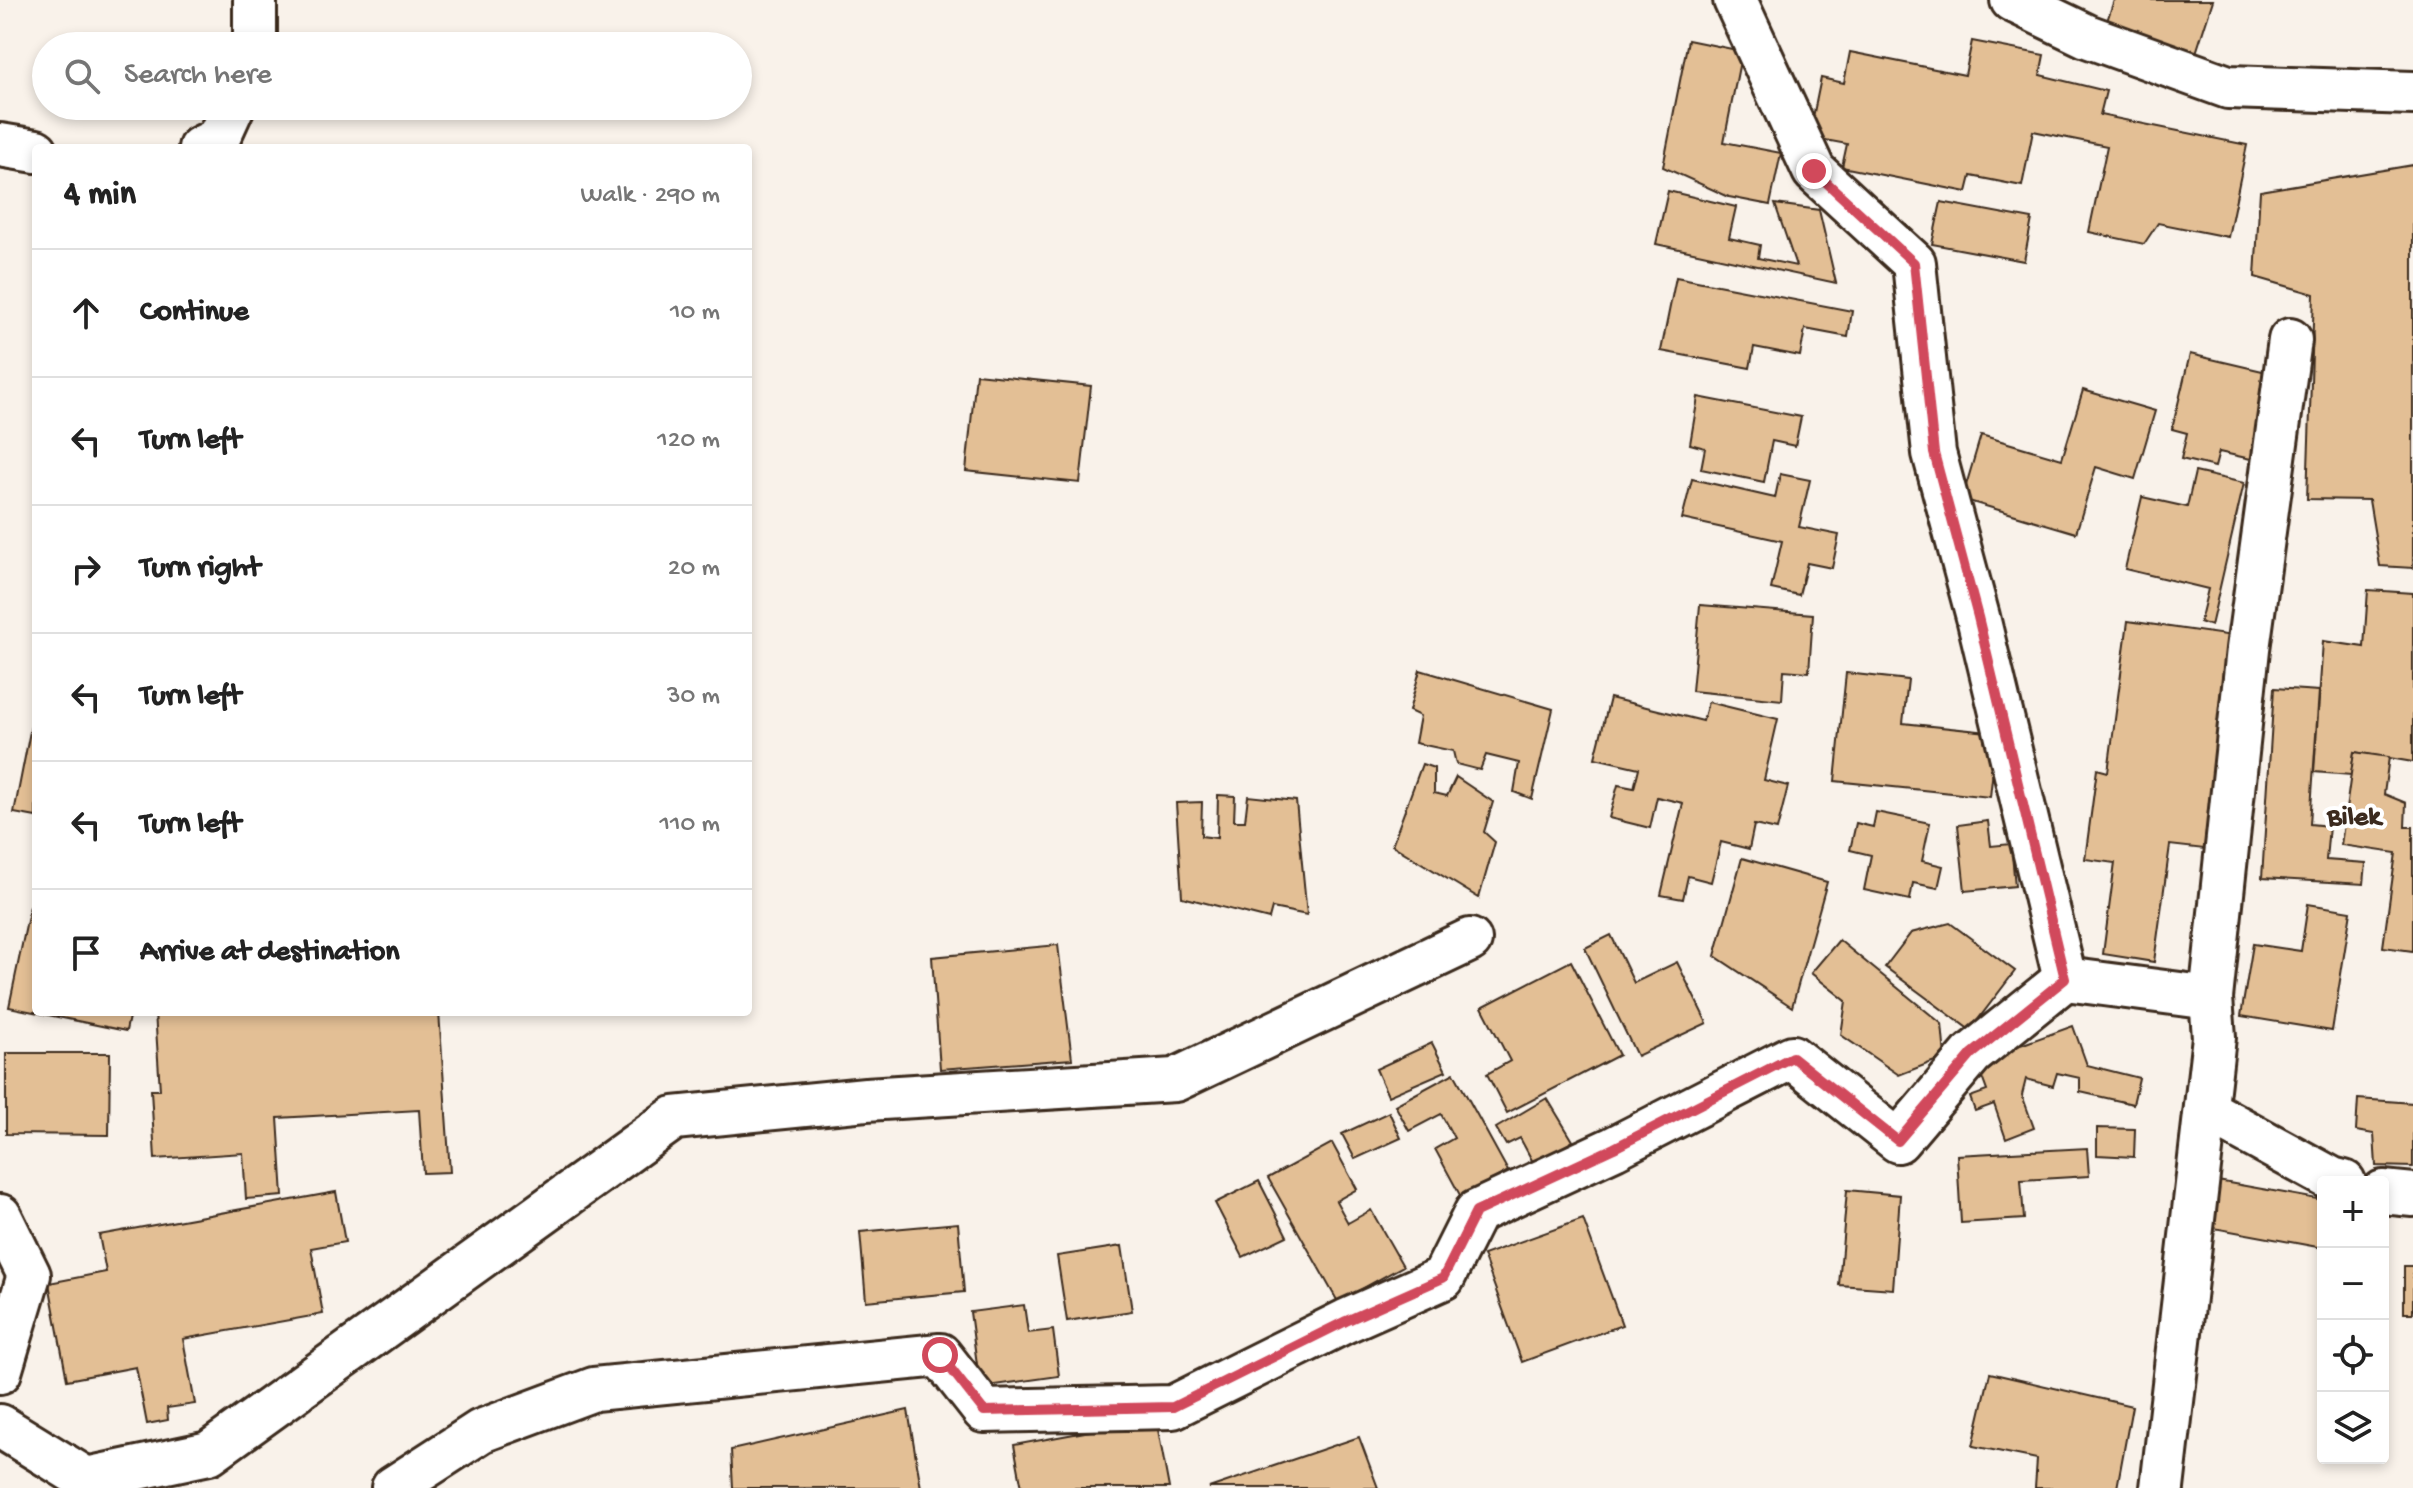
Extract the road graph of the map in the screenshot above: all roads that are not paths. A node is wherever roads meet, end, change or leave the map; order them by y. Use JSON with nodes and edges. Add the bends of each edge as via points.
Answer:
{"nodes":[{"id":1,"x":255,"y":0,"type":"edge"},
{"id":2,"x":1735,"y":0,"type":"edge"},
{"id":3,"x":2012,"y":0,"type":"edge"},
{"id":4,"x":255,"y":32,"type":"edge"},
{"id":5,"x":2413,"y":93,"type":"edge"},
{"id":6,"x":227,"y":120,"type":"edge"},
{"id":7,"x":208,"y":144,"type":"edge"},
{"id":8,"x":0,"y":145,"type":"edge"},
{"id":9,"x":32,"y":150,"type":"edge"},
{"id":10,"x":2290,"y":340,"type":"dead end"},
{"id":11,"x":1470,"y":940,"type":"dead end"},
{"id":12,"x":2065,"y":979,"type":"junction"},
{"id":13,"x":2211,"y":998,"type":"junction"},
{"id":14,"x":2206,"y":1110,"type":"junction"},
{"id":15,"x":2327,"y":1176,"type":"edge"},
{"id":16,"x":2389,"y":1193,"type":"edge"},
{"id":17,"x":2413,"y":1195,"type":"edge"},
{"id":18,"x":0,"y":1216,"type":"edge"},
{"id":19,"x":0,"y":1372,"type":"edge"},
{"id":20,"x":0,"y":1426,"type":"edge"},
{"id":21,"x":393,"y":1488,"type":"edge"},
{"id":22,"x":2162,"y":1488,"type":"edge"}],
"edges":[{"from":1,"to":4,"type":"street"},
{"from":2,"to":12,"type":"street","via":[[1814,171],[1914,263],[1934,453]]},
{"from":3,"to":5,"type":"street","via":[[2087,36],[2228,87]]},
{"from":6,"to":7,"type":"street","via":[[218,139]]},
{"from":8,"to":9,"type":"street"},
{"from":10,"to":13,"type":"street","via":[[2248,649]]},
{"from":11,"to":20,"type":"street","via":[[1175,1080],[866,1099],[674,1118],[209,1453],[86,1479]]},
{"from":12,"to":13,"type":"street"},
{"from":12,"to":21,"type":"street","via":[[1972,1054],[1898,1141],[1792,1057],[1476,1212],[1443,1278],[1173,1407],[984,1411],[940,1355],[594,1389],[481,1431]]},
{"from":13,"to":14,"type":"street","via":[[2214,1037]]},
{"from":14,"to":15,"type":"street"},
{"from":14,"to":22,"type":"street"},
{"from":16,"to":17,"type":"street"},
{"from":18,"to":19,"type":"street","via":[[29,1275]]}]}
